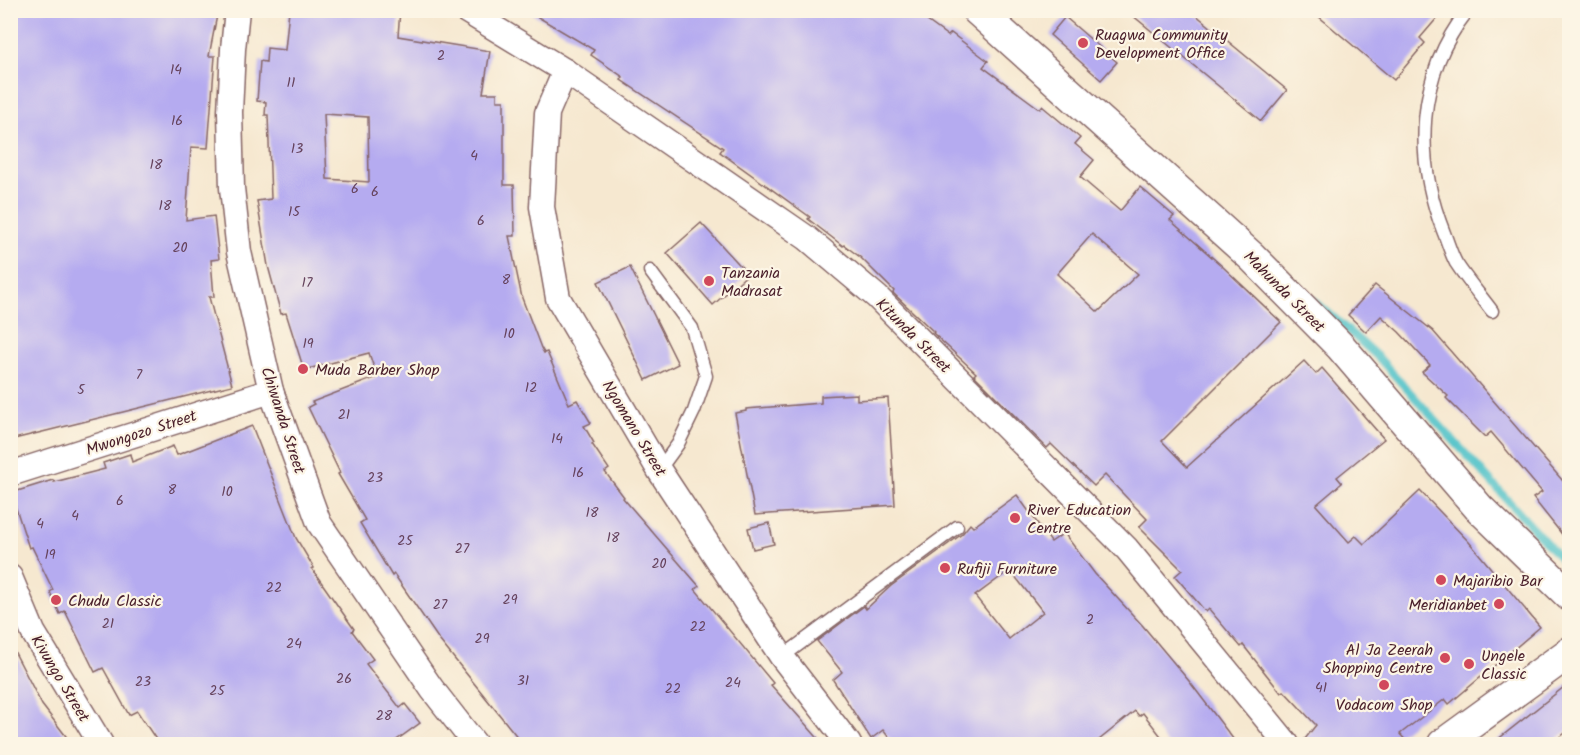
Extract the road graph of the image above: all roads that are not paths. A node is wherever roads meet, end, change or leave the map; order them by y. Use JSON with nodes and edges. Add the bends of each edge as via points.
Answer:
{"nodes":[{"id":1,"x":237,"y":10,"type":"edge"},
{"id":2,"x":465,"y":10,"type":"edge"},
{"id":3,"x":977,"y":10,"type":"edge"},
{"id":4,"x":1468,"y":10,"type":"edge"},
{"id":5,"x":565,"y":71,"type":"junction"},
{"id":6,"x":650,"y":271,"type":"dead end"},
{"id":7,"x":1492,"y":311,"type":"dead end"},
{"id":8,"x":271,"y":391,"type":"junction"},
{"id":9,"x":658,"y":470,"type":"junction"},
{"id":10,"x":10,"y":474,"type":"edge"},
{"id":11,"x":957,"y":526,"type":"dead end"},
{"id":12,"x":10,"y":577,"type":"edge"},
{"id":13,"x":1569,"y":596,"type":"edge"},
{"id":14,"x":1569,"y":651,"type":"edge"},
{"id":15,"x":782,"y":657,"type":"junction"},
{"id":16,"x":101,"y":744,"type":"edge"},
{"id":17,"x":475,"y":744,"type":"edge"},
{"id":18,"x":849,"y":744,"type":"edge"},
{"id":19,"x":1287,"y":744,"type":"edge"},
{"id":20,"x":1443,"y":744,"type":"edge"}],
"edges":[{"from":1,"to":8,"type":"street","name":"Chiwanda Street","via":[[230,112],[232,188],[239,252]]},
{"from":2,"to":5,"type":"street","name":"Kitunda Street"},
{"from":3,"to":13,"type":"street","name":"Mahunda Street","via":[[1252,257],[1341,346],[1479,508]]},
{"from":4,"to":7,"type":"lane","via":[[1435,68],[1425,115],[1425,164],[1432,204],[1455,261]]},
{"from":5,"to":9,"type":"street","name":"Ngomano Street","via":[[548,113],[542,207],[558,298]]},
{"from":5,"to":19,"type":"street","name":"Kitunda Street","via":[[807,238],[877,297],[1127,549]]},
{"from":6,"to":9,"type":"lane","via":[[692,328],[706,376],[678,444]]},
{"from":8,"to":10,"type":"street","name":"Mwongozo Street"},
{"from":8,"to":17,"type":"street","name":"Chiwanda Street","via":[[319,523],[432,689]]},
{"from":9,"to":15,"type":"street","name":"Ngomano Street"},
{"from":11,"to":15,"type":"lane"},
{"from":12,"to":16,"type":"street","name":"Kivungo Street","via":[[33,632]]},
{"from":14,"to":20,"type":"street"},
{"from":15,"to":18,"type":"street","name":"Ngomano Street"}]}
